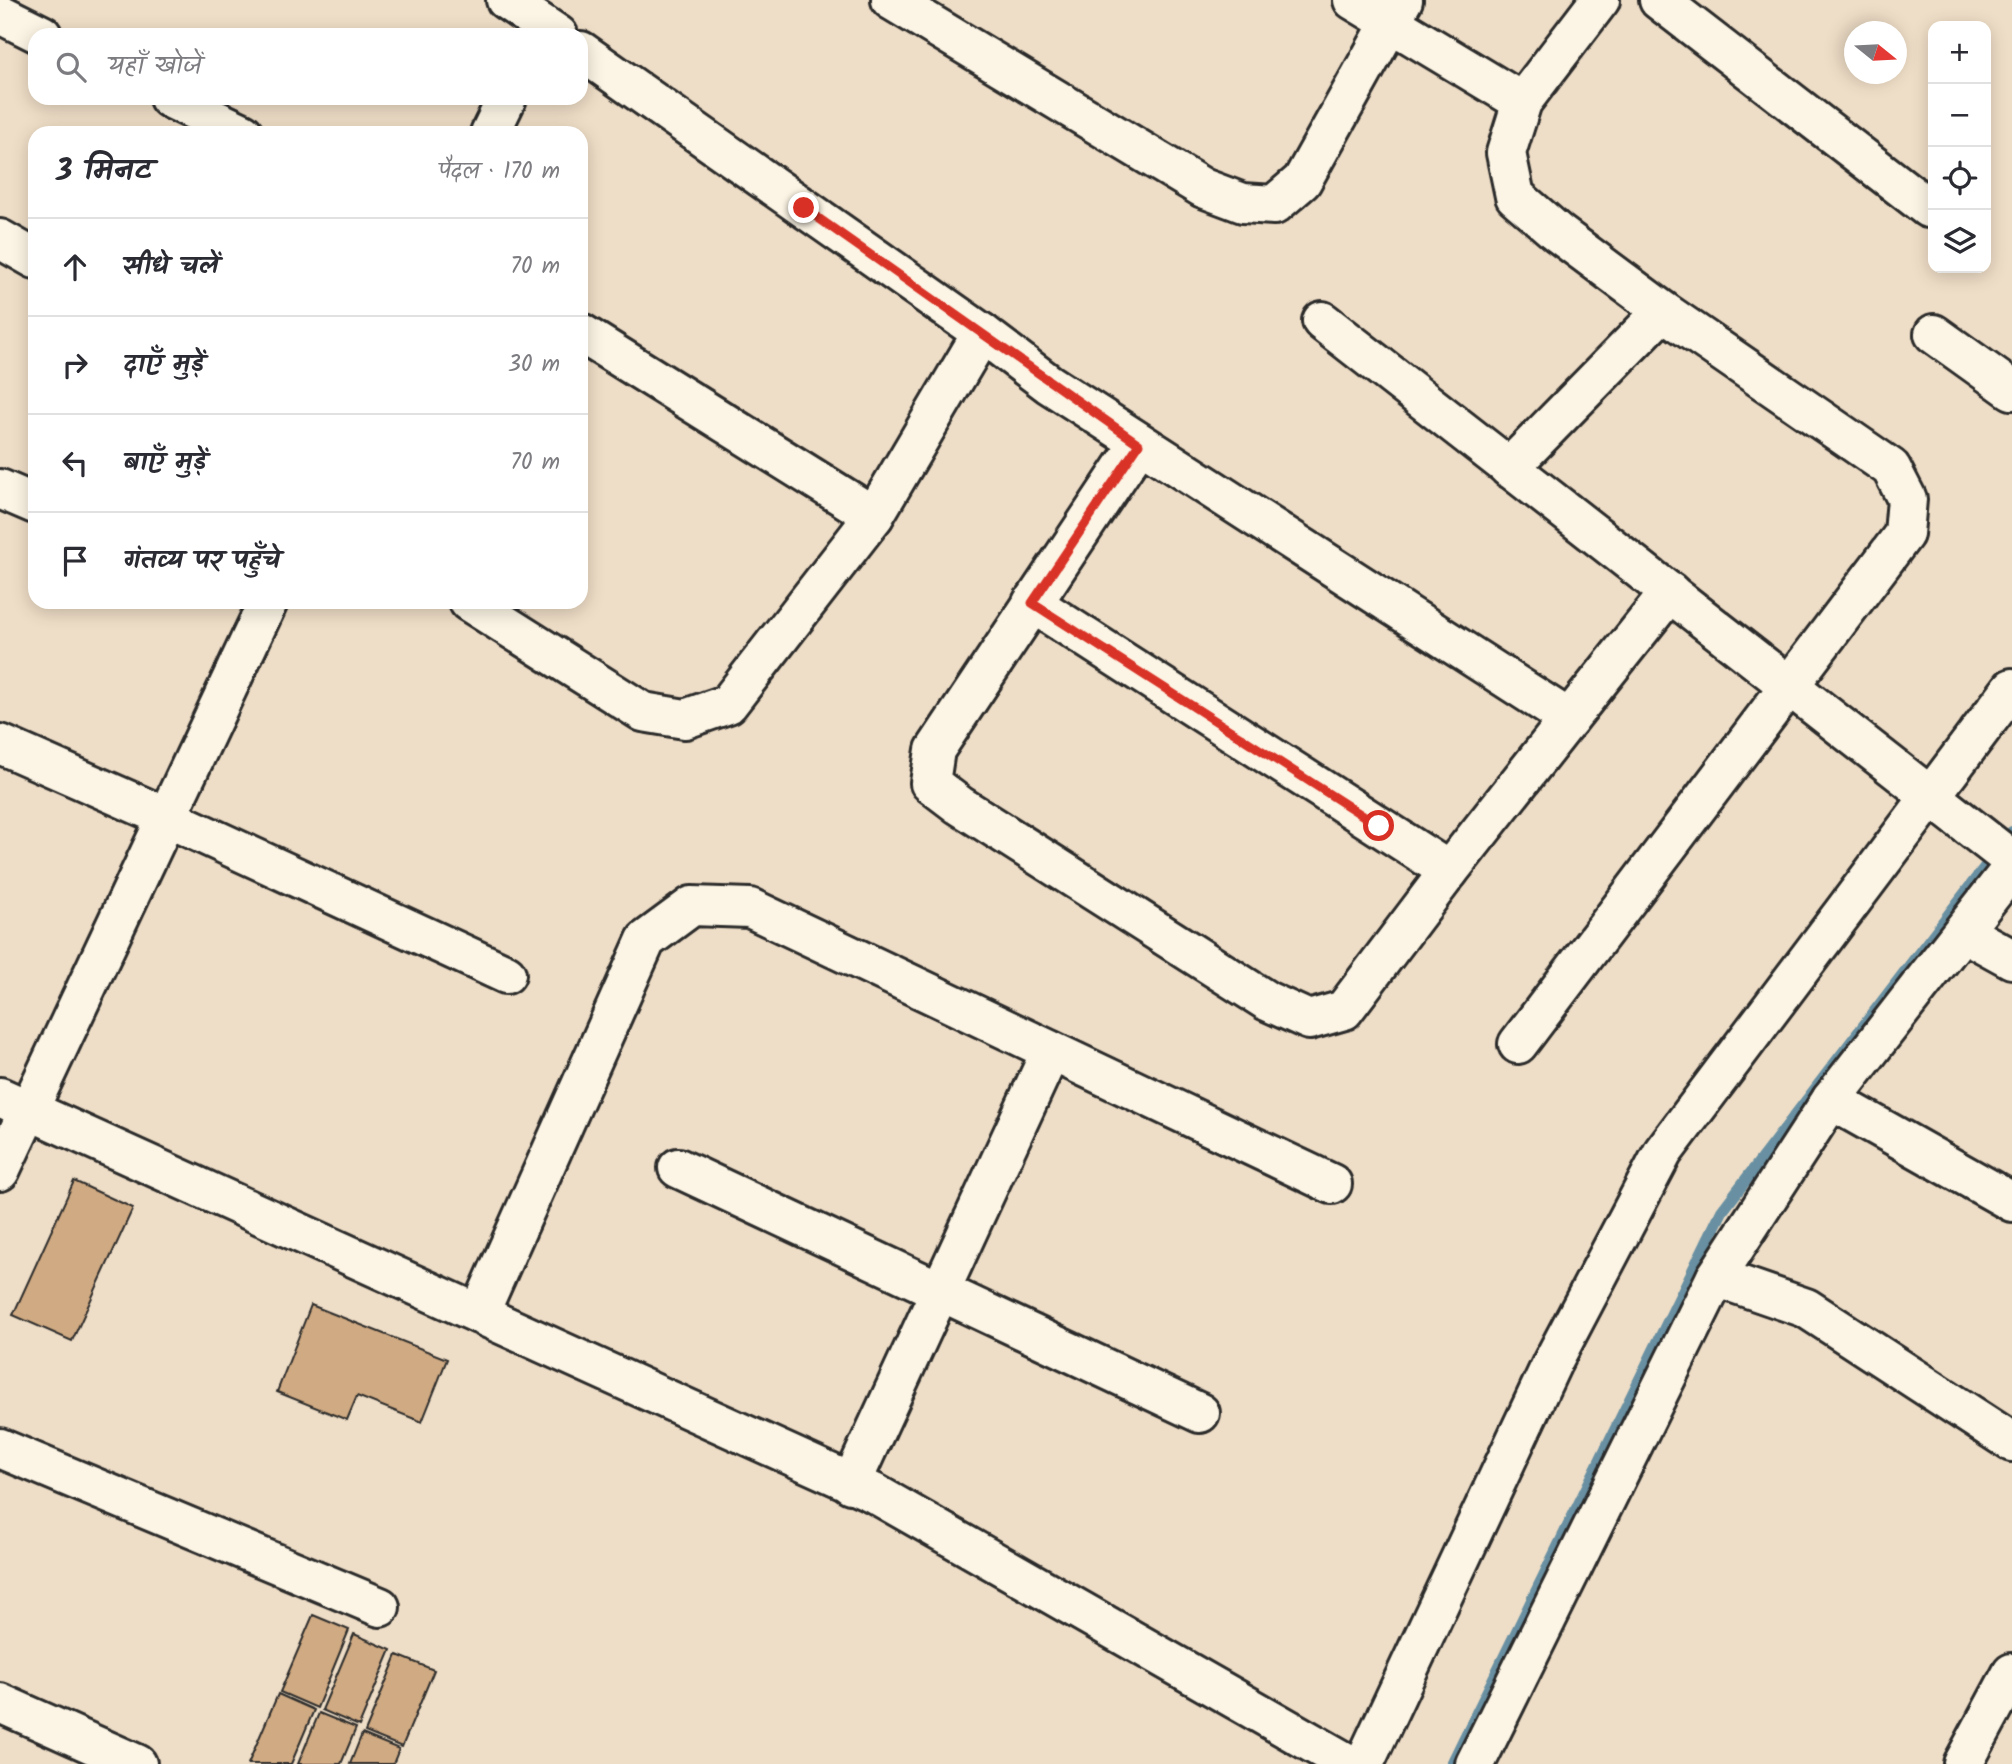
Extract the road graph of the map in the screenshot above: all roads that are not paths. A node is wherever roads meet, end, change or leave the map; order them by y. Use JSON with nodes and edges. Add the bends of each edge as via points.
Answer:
{"nodes":[{"id":1,"x":506,"y":0,"type":"edge"},
{"id":2,"x":891,"y":0,"type":"edge"},
{"id":3,"x":1353,"y":0,"type":"edge"},
{"id":4,"x":1600,"y":0,"type":"edge"},
{"id":5,"x":1659,"y":0,"type":"edge"},
{"id":6,"x":1397,"y":11,"type":"edge"},
{"id":7,"x":0,"y":14,"type":"edge"},
{"id":8,"x":28,"y":28,"type":"edge"},
{"id":9,"x":541,"y":28,"type":"edge"},
{"id":10,"x":588,"y":56,"type":"edge"},
{"id":11,"x":1522,"y":102,"type":"junction"},
{"id":12,"x":184,"y":105,"type":"edge"},
{"id":13,"x":503,"y":105,"type":"edge"},
{"id":14,"x":228,"y":126,"type":"edge"},
{"id":15,"x":493,"y":126,"type":"edge"},
{"id":16,"x":1928,"y":208,"type":"dead end"},
{"id":17,"x":0,"y":239,"type":"edge"},
{"id":18,"x":28,"y":255,"type":"edge"},
{"id":19,"x":1663,"y":311,"type":"junction"},
{"id":20,"x":1322,"y":321,"type":"dead end"},
{"id":21,"x":982,"y":332,"type":"junction"},
{"id":22,"x":1934,"y":334,"type":"dead end"},
{"id":23,"x":588,"y":336,"type":"edge"},
{"id":24,"x":2012,"y":390,"type":"edge"},
{"id":25,"x":1139,"y":444,"type":"junction"},
{"id":26,"x":1509,"y":468,"type":"junction"},
{"id":27,"x":0,"y":489,"type":"edge"},
{"id":28,"x":28,"y":501,"type":"edge"},
{"id":29,"x":874,"y":516,"type":"junction"},
{"id":30,"x":1670,"y":593,"type":"junction"},
{"id":31,"x":1032,"y":603,"type":"junction"},
{"id":32,"x":262,"y":609,"type":"edge"},
{"id":33,"x":480,"y":609,"type":"edge"},
{"id":34,"x":1790,"y":685,"type":"junction"},
{"id":35,"x":2012,"y":688,"type":"edge"},
{"id":36,"x":1569,"y":719,"type":"junction"},
{"id":37,"x":0,"y":744,"type":"edge"},
{"id":38,"x":1932,"y":795,"type":"junction"},
{"id":39,"x":166,"y":817,"type":"junction"},
{"id":40,"x":2012,"y":860,"type":"edge"},
{"id":41,"x":2012,"y":868,"type":"edge"},
{"id":42,"x":1449,"y":871,"type":"junction"},
{"id":43,"x":1963,"y":932,"type":"junction"},
{"id":44,"x":2012,"y":959,"type":"edge"},
{"id":45,"x":506,"y":974,"type":"dead end"},
{"id":46,"x":1518,"y":1044,"type":"dead end"},
{"id":47,"x":1051,"y":1051,"type":"junction"},
{"id":48,"x":1831,"y":1100,"type":"junction"},
{"id":49,"x":14,"y":1103,"type":"edge"},
{"id":50,"x":678,"y":1168,"type":"dead end"},
{"id":51,"x":0,"y":1171,"type":"edge"},
{"id":52,"x":1332,"y":1184,"type":"dead end"},
{"id":53,"x":2012,"y":1202,"type":"edge"},
{"id":54,"x":1716,"y":1277,"type":"junction"},
{"id":55,"x":940,"y":1291,"type":"junction"},
{"id":56,"x":479,"y":1314,"type":"junction"},
{"id":57,"x":1200,"y":1413,"type":"dead end"},
{"id":58,"x":2012,"y":1442,"type":"edge"},
{"id":59,"x":0,"y":1448,"type":"edge"},
{"id":60,"x":851,"y":1484,"type":"junction"},
{"id":61,"x":380,"y":1607,"type":"dead end"},
{"id":62,"x":2012,"y":1673,"type":"edge"},
{"id":63,"x":0,"y":1703,"type":"edge"},
{"id":64,"x":2002,"y":1718,"type":"edge"},
{"id":65,"x":137,"y":1764,"type":"edge"},
{"id":66,"x":1349,"y":1764,"type":"edge"},
{"id":67,"x":1364,"y":1764,"type":"edge"},
{"id":68,"x":1475,"y":1764,"type":"edge"},
{"id":69,"x":1963,"y":1764,"type":"edge"}],
"edges":[{"from":1,"to":9,"type":"street"},
{"from":2,"to":6,"type":"street","via":[[1203,188],[1243,203],[1274,205],[1302,181]]},
{"from":3,"to":6,"type":"street"},
{"from":4,"to":11,"type":"street"},
{"from":5,"to":16,"type":"street"},
{"from":6,"to":11,"type":"street"},
{"from":7,"to":8,"type":"street"},
{"from":10,"to":21,"type":"street"},
{"from":11,"to":19,"type":"street","via":[[1506,153],[1515,196]]},
{"from":12,"to":14,"type":"street"},
{"from":13,"to":15,"type":"street"},
{"from":17,"to":18,"type":"street"},
{"from":19,"to":26,"type":"street"},
{"from":19,"to":34,"type":"street","via":[[1891,468],[1907,499],[1904,534]]},
{"from":20,"to":26,"type":"street"},
{"from":21,"to":25,"type":"street"},
{"from":21,"to":29,"type":"street"},
{"from":22,"to":24,"type":"street"},
{"from":23,"to":29,"type":"street"},
{"from":25,"to":31,"type":"street"},
{"from":25,"to":36,"type":"street"},
{"from":26,"to":30,"type":"street"},
{"from":27,"to":28,"type":"street"},
{"from":29,"to":33,"type":"street","via":[[728,704],[685,719],[643,712]]},
{"from":30,"to":34,"type":"street"},
{"from":30,"to":36,"type":"street"},
{"from":31,"to":42,"type":"street"},
{"from":31,"to":42,"type":"street","via":[[935,750],[930,783],[971,813],[1267,1001],[1309,1020],[1344,1010]]},
{"from":32,"to":39,"type":"street"},
{"from":34,"to":38,"type":"street"},
{"from":34,"to":46,"type":"street"},
{"from":35,"to":38,"type":"street"},
{"from":36,"to":42,"type":"street"},
{"from":37,"to":39,"type":"street"},
{"from":38,"to":40,"type":"street"},
{"from":38,"to":67,"type":"street","via":[[1663,1152],[1552,1363]]},
{"from":39,"to":45,"type":"street"},
{"from":39,"to":49,"type":"street"},
{"from":41,"to":43,"type":"street"},
{"from":43,"to":44,"type":"street"},
{"from":43,"to":48,"type":"street"},
{"from":47,"to":52,"type":"street"},
{"from":47,"to":55,"type":"street"},
{"from":47,"to":56,"type":"street","via":[[750,908],[692,906],[646,940]]},
{"from":48,"to":53,"type":"street"},
{"from":48,"to":54,"type":"street"},
{"from":49,"to":51,"type":"street"},
{"from":49,"to":56,"type":"street"},
{"from":50,"to":55,"type":"street"},
{"from":54,"to":58,"type":"street","via":[[1806,1308]]},
{"from":54,"to":68,"type":"street"},
{"from":55,"to":57,"type":"street"},
{"from":55,"to":60,"type":"street"},
{"from":56,"to":60,"type":"street"},
{"from":59,"to":61,"type":"street"},
{"from":60,"to":66,"type":"street"},
{"from":62,"to":64,"type":"street"},
{"from":63,"to":65,"type":"street"},
{"from":64,"to":69,"type":"street"}]}
